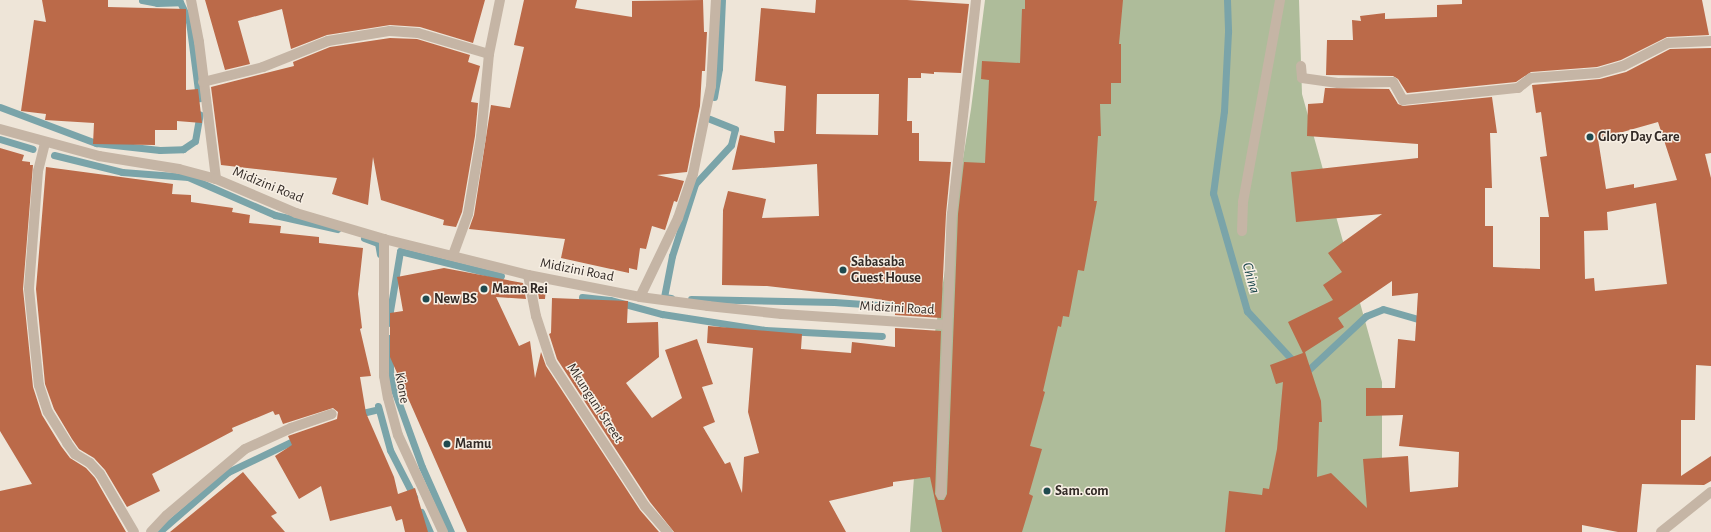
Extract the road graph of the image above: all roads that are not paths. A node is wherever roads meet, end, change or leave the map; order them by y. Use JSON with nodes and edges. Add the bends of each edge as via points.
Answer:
{"nodes":[{"id":1,"x":191,"y":0,"type":"edge"},
{"id":2,"x":500,"y":0,"type":"edge"},
{"id":3,"x":716,"y":0,"type":"edge"},
{"id":4,"x":976,"y":0,"type":"edge"},
{"id":5,"x":1280,"y":0,"type":"edge"},
{"id":6,"x":1711,"y":41,"type":"edge"},
{"id":7,"x":489,"y":54,"type":"junction"},
{"id":8,"x":1301,"y":66,"type":"dead end"},
{"id":9,"x":203,"y":82,"type":"junction"},
{"id":10,"x":0,"y":129,"type":"edge"},
{"id":11,"x":45,"y":143,"type":"junction"},
{"id":12,"x":216,"y":179,"type":"junction"},
{"id":13,"x":1242,"y":231,"type":"dead end"},
{"id":14,"x":384,"y":239,"type":"junction"},
{"id":15,"x":453,"y":255,"type":"junction"},
{"id":16,"x":528,"y":275,"type":"junction"},
{"id":17,"x":640,"y":297,"type":"junction"},
{"id":18,"x":947,"y":325,"type":"junction"},
{"id":19,"x":332,"y":414,"type":"dead end"},
{"id":20,"x":1711,"y":492,"type":"edge"},
{"id":21,"x":941,"y":494,"type":"dead end"},
{"id":22,"x":134,"y":532,"type":"edge"},
{"id":23,"x":151,"y":532,"type":"edge"},
{"id":24,"x":443,"y":532,"type":"edge"},
{"id":25,"x":668,"y":532,"type":"edge"},
{"id":26,"x":1661,"y":532,"type":"edge"}],
"edges":[{"from":1,"to":9,"type":"street","name":"Midizini Road"},
{"from":2,"to":7,"type":"street"},
{"from":3,"to":17,"type":"street","via":[[711,86],[693,174],[678,218]]},
{"from":4,"to":18,"type":"street","name":"Midizini Road","via":[[952,214]]},
{"from":5,"to":13,"type":"street","via":[[1243,202]]},
{"from":6,"to":8,"type":"street","via":[[1668,43],[1623,66],[1598,73],[1531,78],[1518,88],[1403,100],[1393,82],[1338,83],[1302,78]]},
{"from":7,"to":9,"type":"street","via":[[418,33],[390,31],[328,41],[263,67]]},
{"from":7,"to":15,"type":"street","via":[[481,137],[468,214]]},
{"from":9,"to":12,"type":"street","name":"Midizini Road"},
{"from":10,"to":11,"type":"street","name":"Midizini Road"},
{"from":11,"to":12,"type":"street","name":"Midizini Road"},
{"from":11,"to":22,"type":"street","via":[[38,171],[29,288],[39,385],[48,412],[67,443],[75,454],[90,463],[100,474]]},
{"from":12,"to":14,"type":"street","name":"Midizini Road","via":[[296,213]]},
{"from":14,"to":15,"type":"street","name":"Midizini Road"},
{"from":14,"to":24,"type":"street","name":"Kione","via":[[384,376],[388,398],[398,435]]},
{"from":15,"to":16,"type":"street","name":"Midizini Road"},
{"from":16,"to":17,"type":"street","name":"Midizini Road"},
{"from":16,"to":25,"type":"street","name":"Mkunguni Street","via":[[536,316],[551,362],[645,506]]},
{"from":17,"to":18,"type":"street","name":"Midizini Road","via":[[782,314]]},
{"from":18,"to":21,"type":"street","name":"Midizini Road"},
{"from":19,"to":23,"type":"street","via":[[291,428],[245,449],[167,515]]},
{"from":20,"to":26,"type":"street"}]}
